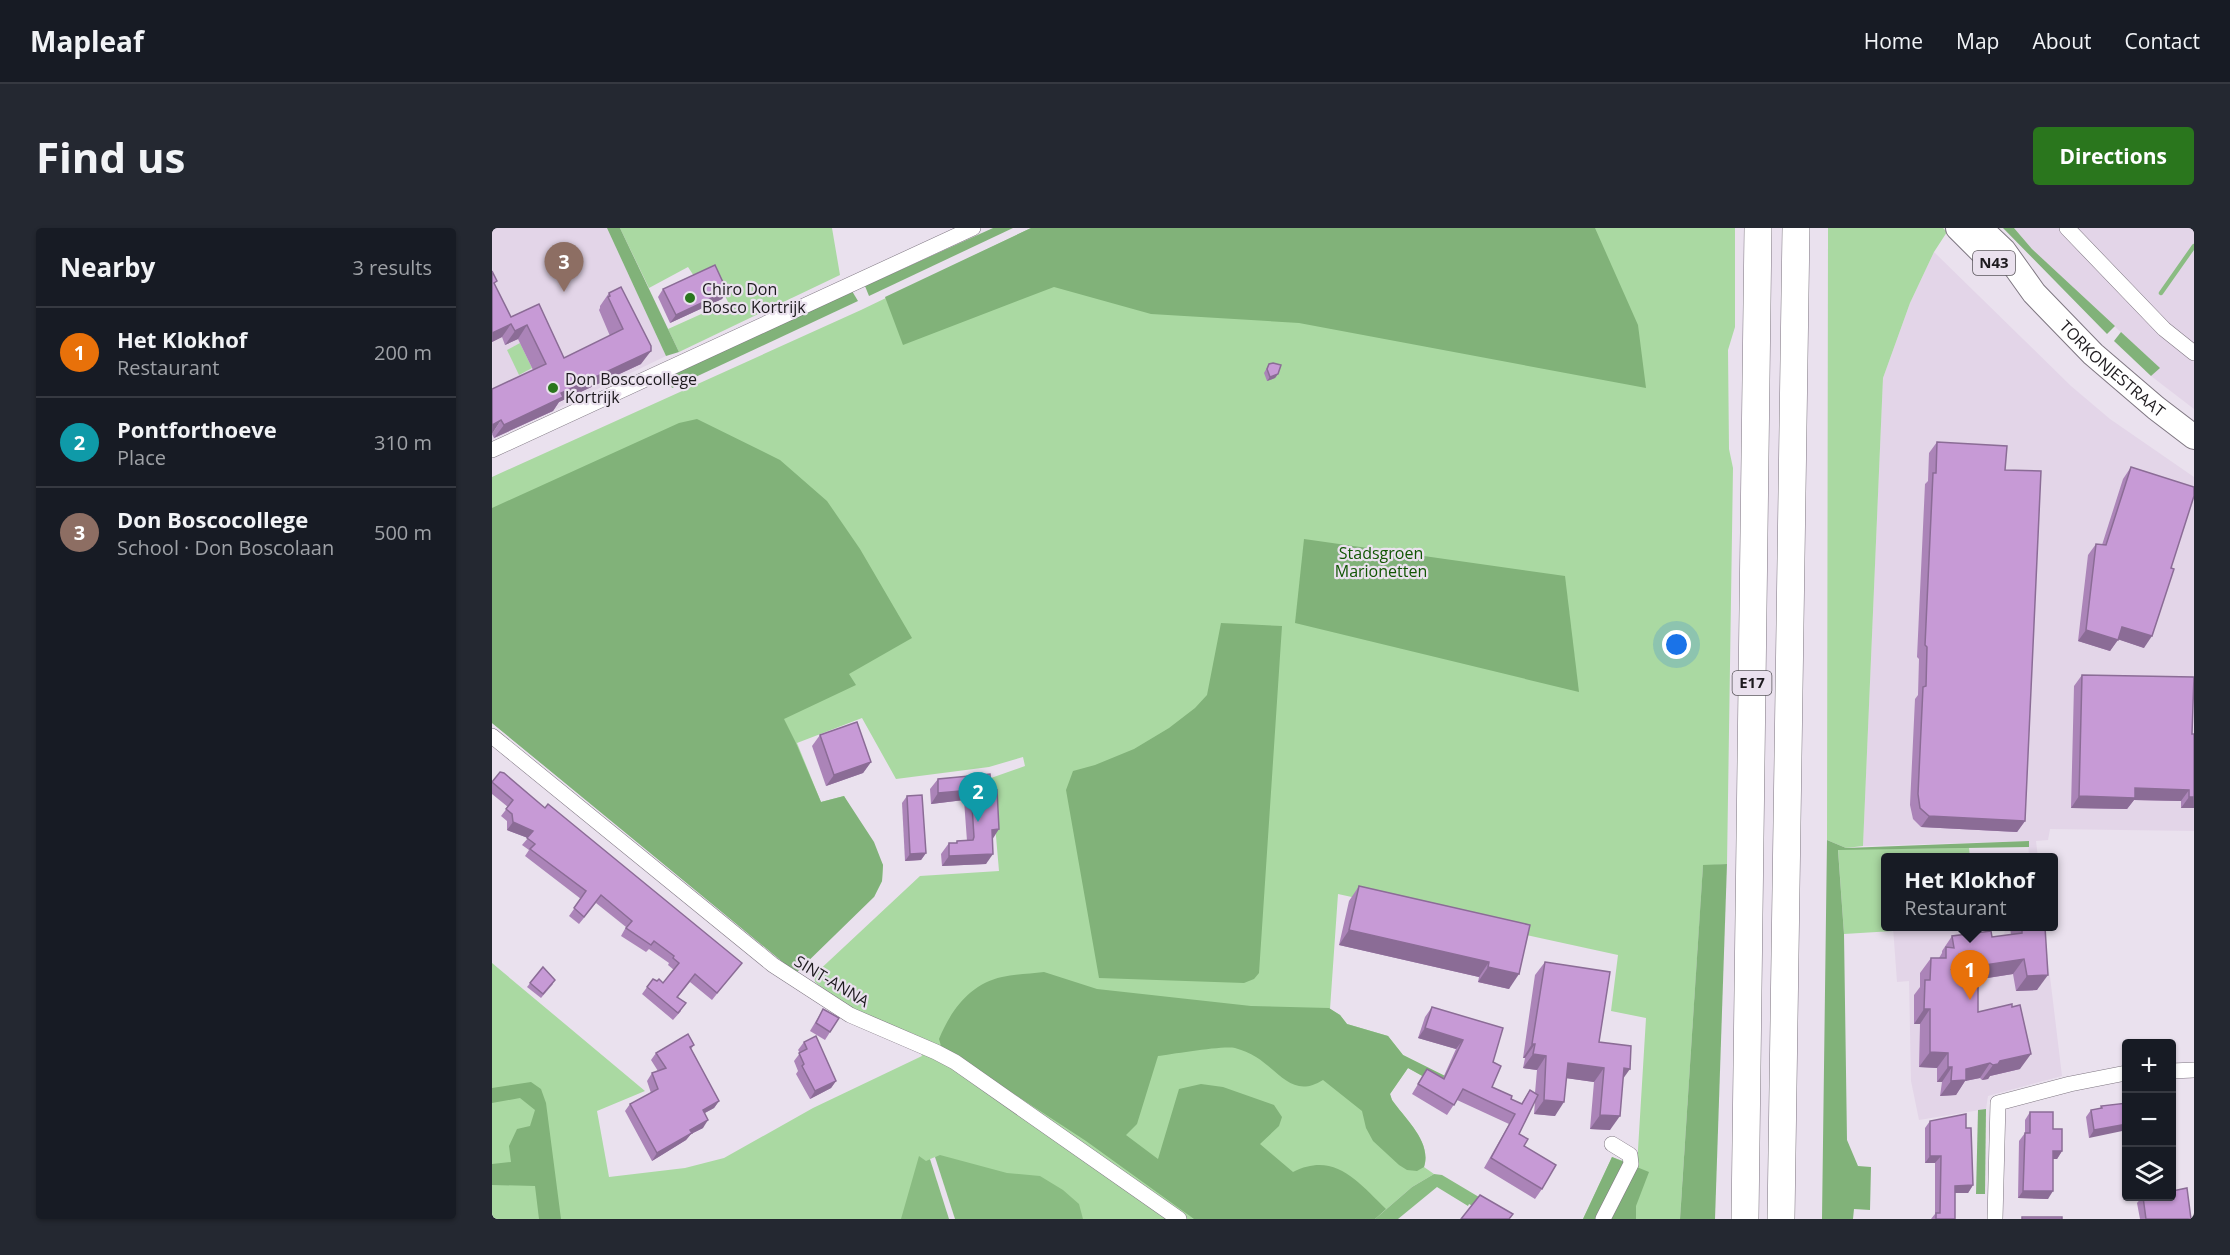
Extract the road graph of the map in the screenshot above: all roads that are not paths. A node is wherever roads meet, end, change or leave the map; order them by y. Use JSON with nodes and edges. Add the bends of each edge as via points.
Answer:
{"nodes":[{"id":1,"x":973,"y":228,"type":"edge"},
{"id":2,"x":1758,"y":228,"type":"edge"},
{"id":3,"x":1796,"y":228,"type":"edge"},
{"id":4,"x":1958,"y":228,"type":"edge"},
{"id":5,"x":1980,"y":228,"type":"edge"},
{"id":6,"x":2067,"y":228,"type":"edge"},
{"id":7,"x":2034,"y":293,"type":"junction"},
{"id":8,"x":2194,"y":353,"type":"edge"},
{"id":9,"x":2194,"y":437,"type":"edge"},
{"id":10,"x":492,"y":450,"type":"edge"},
{"id":11,"x":492,"y":736,"type":"edge"},
{"id":12,"x":2194,"y":1070,"type":"edge"},
{"id":13,"x":2176,"y":1071,"type":"edge"},
{"id":14,"x":2122,"y":1074,"type":"edge"},
{"id":15,"x":1612,"y":1144,"type":"dead end"},
{"id":16,"x":1179,"y":1219,"type":"edge"},
{"id":17,"x":1603,"y":1219,"type":"edge"},
{"id":18,"x":1745,"y":1219,"type":"edge"},
{"id":19,"x":1781,"y":1219,"type":"edge"},
{"id":20,"x":1995,"y":1219,"type":"edge"}],
"edges":[{"from":1,"to":10,"type":"street"},
{"from":2,"to":18,"type":"highway","number":"E17"},
{"from":3,"to":19,"type":"highway","number":"E17"},
{"from":4,"to":7,"type":"main road","name":"TORKONJESTRAAT","number":"N43","via":[[1992,262]]},
{"from":5,"to":7,"type":"main road","name":"TORKONJESTRAAT","number":"N43","via":[[2004,251]]},
{"from":6,"to":8,"type":"street","via":[[2164,329]]},
{"from":7,"to":9,"type":"main road","name":"TORKONJESTRAAT","number":"N43","via":[[2103,364]]},
{"from":11,"to":16,"type":"street","name":"SINT-ANNA","via":[[773,965],[850,1015],[955,1062]]},
{"from":12,"to":13,"type":"street"},
{"from":14,"to":20,"type":"street","via":[[1998,1103]]},
{"from":15,"to":17,"type":"street","via":[[1630,1155],[1631,1164]]}]}
